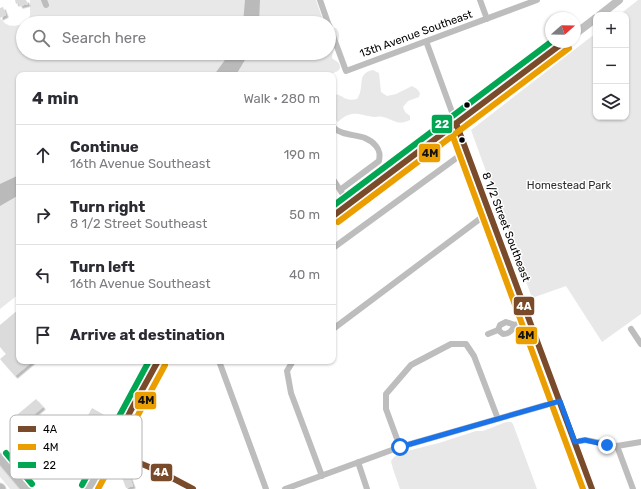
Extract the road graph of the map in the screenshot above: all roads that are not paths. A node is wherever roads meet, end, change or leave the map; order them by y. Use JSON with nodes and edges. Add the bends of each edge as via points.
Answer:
{"nodes":[{"id":1,"x":320,"y":0,"type":"edge"},
{"id":2,"x":480,"y":0,"type":"edge"},
{"id":3,"x":537,"y":0,"type":"edge"},
{"id":4,"x":619,"y":0,"type":"edge"},
{"id":5,"x":604,"y":12,"type":"edge"},
{"id":6,"x":326,"y":16,"type":"edge"},
{"id":7,"x":487,"y":19,"type":"junction"},
{"id":8,"x":593,"y":20,"type":"edge"},
{"id":9,"x":581,"y":29,"type":"edge"},
{"id":10,"x":426,"y":40,"type":"junction"},
{"id":11,"x":336,"y":43,"type":"edge"},
{"id":12,"x":556,"y":48,"type":"edge"},
{"id":13,"x":456,"y":123,"type":"junction"},
{"id":14,"x":336,"y":130,"type":"edge"},
{"id":15,"x":466,"y":151,"type":"junction"},
{"id":16,"x":336,"y":184,"type":"edge"},
{"id":17,"x":340,"y":190,"type":"junction"},
{"id":18,"x":349,"y":204,"type":"junction"},
{"id":19,"x":489,"y":212,"type":"junction"},
{"id":20,"x":336,"y":214,"type":"edge"},
{"id":21,"x":336,"y":246,"type":"edge"},
{"id":22,"x":530,"y":321,"type":"junction"},
{"id":23,"x":515,"y":325,"type":"junction"},
{"id":24,"x":336,"y":326,"type":"edge"},
{"id":25,"x":631,"y":329,"type":"dead end"},
{"id":26,"x":498,"y":330,"type":"junction"},
{"id":27,"x":488,"y":334,"type":"dead end"},
{"id":28,"x":641,"y":344,"type":"edge"},
{"id":29,"x":156,"y":364,"type":"edge"},
{"id":30,"x":221,"y":364,"type":"edge"},
{"id":31,"x":291,"y":364,"type":"edge"},
{"id":32,"x":560,"y":401,"type":"junction"},
{"id":33,"x":128,"y":415,"type":"edge"},
{"id":34,"x":498,"y":419,"type":"junction"},
{"id":35,"x":575,"y":442,"type":"junction"},
{"id":36,"x":641,"y":442,"type":"edge"},
{"id":37,"x":617,"y":446,"type":"junction"},
{"id":38,"x":400,"y":447,"type":"junction"},
{"id":39,"x":0,"y":458,"type":"edge"},
{"id":40,"x":358,"y":462,"type":"junction"},
{"id":41,"x":142,"y":464,"type":"edge"},
{"id":42,"x":10,"y":470,"type":"edge"},
{"id":43,"x":322,"y":476,"type":"junction"},
{"id":44,"x":18,"y":479,"type":"edge"},
{"id":45,"x":94,"y":479,"type":"edge"},
{"id":46,"x":26,"y":489,"type":"edge"},
{"id":47,"x":87,"y":489,"type":"edge"},
{"id":48,"x":193,"y":489,"type":"edge"},
{"id":49,"x":266,"y":489,"type":"edge"},
{"id":50,"x":285,"y":489,"type":"edge"},
{"id":51,"x":367,"y":489,"type":"edge"},
{"id":52,"x":592,"y":489,"type":"edge"},
{"id":53,"x":633,"y":489,"type":"edge"}],
"edges":[{"from":1,"to":6,"type":"street"},
{"from":2,"to":7,"type":"street"},
{"from":3,"to":7,"type":"street","name":"13th Avenue Southeast"},
{"from":4,"to":5,"type":"main road"},
{"from":7,"to":10,"type":"street","name":"13th Avenue Southeast"},
{"from":8,"to":9,"type":"main road"},
{"from":10,"to":11,"type":"street","name":"13th Avenue Southeast","via":[[346,71]]},
{"from":10,"to":13,"type":"street","name":"8 1/2 Street Southeast"},
{"from":12,"to":13,"type":"main road"},
{"from":13,"to":15,"type":"main road","name":"8 1/2 Street Southeast"},
{"from":13,"to":18,"type":"main road"},
{"from":14,"to":17,"type":"street","via":[[366,137],[378,148],[380,155],[378,161]]},
{"from":15,"to":19,"type":"main road","name":"8 1/2 Street Southeast"},
{"from":15,"to":21,"type":"street"},
{"from":16,"to":17,"type":"street"},
{"from":17,"to":18,"type":"street"},
{"from":18,"to":20,"type":"main road"},
{"from":19,"to":22,"type":"main road","name":"8 1/2 Street Southeast"},
{"from":19,"to":24,"type":"street"},
{"from":22,"to":23,"type":"street"},
{"from":22,"to":32,"type":"main road","name":"8 1/2 Street Southeast"},
{"from":23,"to":26,"type":"street","via":[[506,322],[500,325]]},
{"from":23,"to":26,"type":"street","via":[[507,334]]},
{"from":25,"to":28,"type":"street"},
{"from":26,"to":27,"type":"street"},
{"from":29,"to":33,"type":"main road"},
{"from":30,"to":49,"type":"street"},
{"from":31,"to":43,"type":"street","via":[[287,371],[291,393]]},
{"from":32,"to":34,"type":"street"},
{"from":32,"to":35,"type":"main road","name":"8 1/2 Street Southeast"},
{"from":34,"to":38,"type":"street"},
{"from":34,"to":38,"type":"street","via":[[474,356],[466,344],[451,344],[411,365],[386,394],[386,409]]},
{"from":35,"to":37,"type":"street","via":[[585,440]]},
{"from":35,"to":52,"type":"main road","name":"8 1/2 Street Southeast"},
{"from":36,"to":37,"type":"street"},
{"from":37,"to":53,"type":"street"},
{"from":38,"to":40,"type":"street"},
{"from":39,"to":42,"type":"main road"},
{"from":40,"to":43,"type":"street"},
{"from":40,"to":51,"type":"street"},
{"from":41,"to":48,"type":"street"},
{"from":43,"to":50,"type":"street"},
{"from":44,"to":46,"type":"main road"},
{"from":45,"to":47,"type":"main road"}]}
